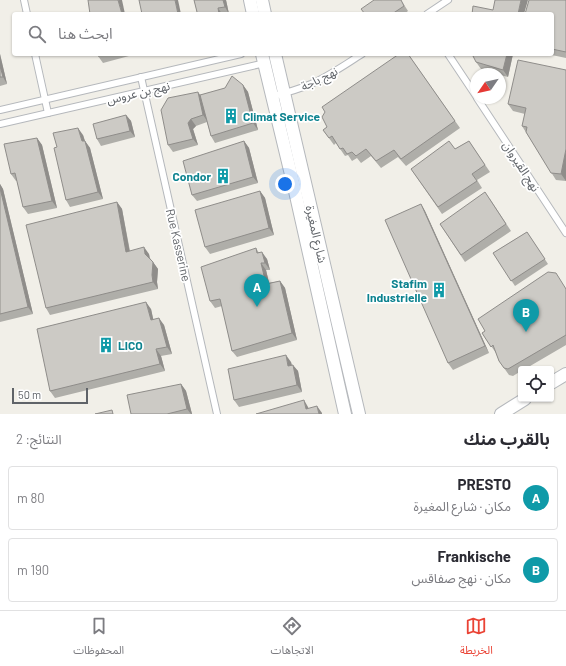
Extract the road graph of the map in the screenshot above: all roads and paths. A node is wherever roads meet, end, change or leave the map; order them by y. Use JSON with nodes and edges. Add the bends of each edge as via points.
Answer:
{"nodes":[{"id":1,"x":24,"y":0,"type":"edge"},
{"id":2,"x":250,"y":0,"type":"edge"},
{"id":3,"x":262,"y":0,"type":"edge"},
{"id":4,"x":448,"y":0,"type":"edge"},
{"id":5,"x":27,"y":12,"type":"edge"},
{"id":6,"x":253,"y":12,"type":"edge"},
{"id":7,"x":265,"y":12,"type":"edge"},
{"id":8,"x":429,"y":12,"type":"edge"},
{"id":9,"x":35,"y":56,"type":"edge"},
{"id":10,"x":233,"y":56,"type":"edge"},
{"id":11,"x":359,"y":56,"type":"edge"},
{"id":12,"x":449,"y":56,"type":"edge"},
{"id":13,"x":276,"y":57,"type":"edge"},
{"id":14,"x":263,"y":58,"type":"edge"},
{"id":15,"x":141,"y":77,"type":"junction"},
{"id":16,"x":470,"y":87,"type":"edge"},
{"id":17,"x":144,"y":91,"type":"junction"},
{"id":18,"x":278,"y":95,"type":"junction"},
{"id":19,"x":45,"y":99,"type":"junction"},
{"id":20,"x":482,"y":104,"type":"edge"},
{"id":21,"x":0,"y":110,"type":"edge"},
{"id":22,"x":48,"y":113,"type":"junction"},
{"id":23,"x":0,"y":124,"type":"edge"},
{"id":24,"x":566,"y":233,"type":"edge"},
{"id":25,"x":566,"y":374,"type":"edge"},
{"id":26,"x":554,"y":381,"type":"edge"},
{"id":27,"x":520,"y":402,"type":"edge"},
{"id":28,"x":217,"y":414,"type":"edge"},
{"id":29,"x":345,"y":414,"type":"edge"},
{"id":30,"x":359,"y":414,"type":"edge"},
{"id":31,"x":501,"y":414,"type":"edge"}],
"edges":[{"from":1,"to":5,"type":"lane"},
{"from":2,"to":6,"type":"street"},
{"from":3,"to":7,"type":"street"},
{"from":4,"to":8,"type":"lane"},
{"from":9,"to":19,"type":"lane"},
{"from":10,"to":15,"type":"lane","name":"نهج بن عروس"},
{"from":11,"to":18,"type":"lane","name":"نهج باجة","via":[[325,77]]},
{"from":12,"to":16,"type":"lane","name":"نهج القيروان"},
{"from":13,"to":14,"type":"lane","name":"نهج بن عروس"},
{"from":13,"to":18,"type":"street","name":"شارع المغيرة"},
{"from":14,"to":17,"type":"lane","name":"نهج بن عروس"},
{"from":14,"to":18,"type":"street","name":"شارع المغيرة"},
{"from":15,"to":17,"type":"lane","name":"Rue Kasserine"},
{"from":15,"to":19,"type":"lane","name":"نهج بن عروس"},
{"from":17,"to":22,"type":"lane","name":"نهج بن عروس"},
{"from":17,"to":28,"type":"lane","name":"Rue Kasserine"},
{"from":18,"to":29,"type":"street","name":"شارع المغيرة","via":[[295,191]]},
{"from":18,"to":30,"type":"street","name":"شارع المغيرة"},
{"from":19,"to":21,"type":"lane","name":"نهج بن عروس"},
{"from":19,"to":22,"type":"lane"},
{"from":20,"to":24,"type":"lane","name":"نهج القيروان"},
{"from":22,"to":23,"type":"lane","name":"نهج بن عروس"},
{"from":25,"to":26,"type":"street"},
{"from":27,"to":31,"type":"street"}]}
